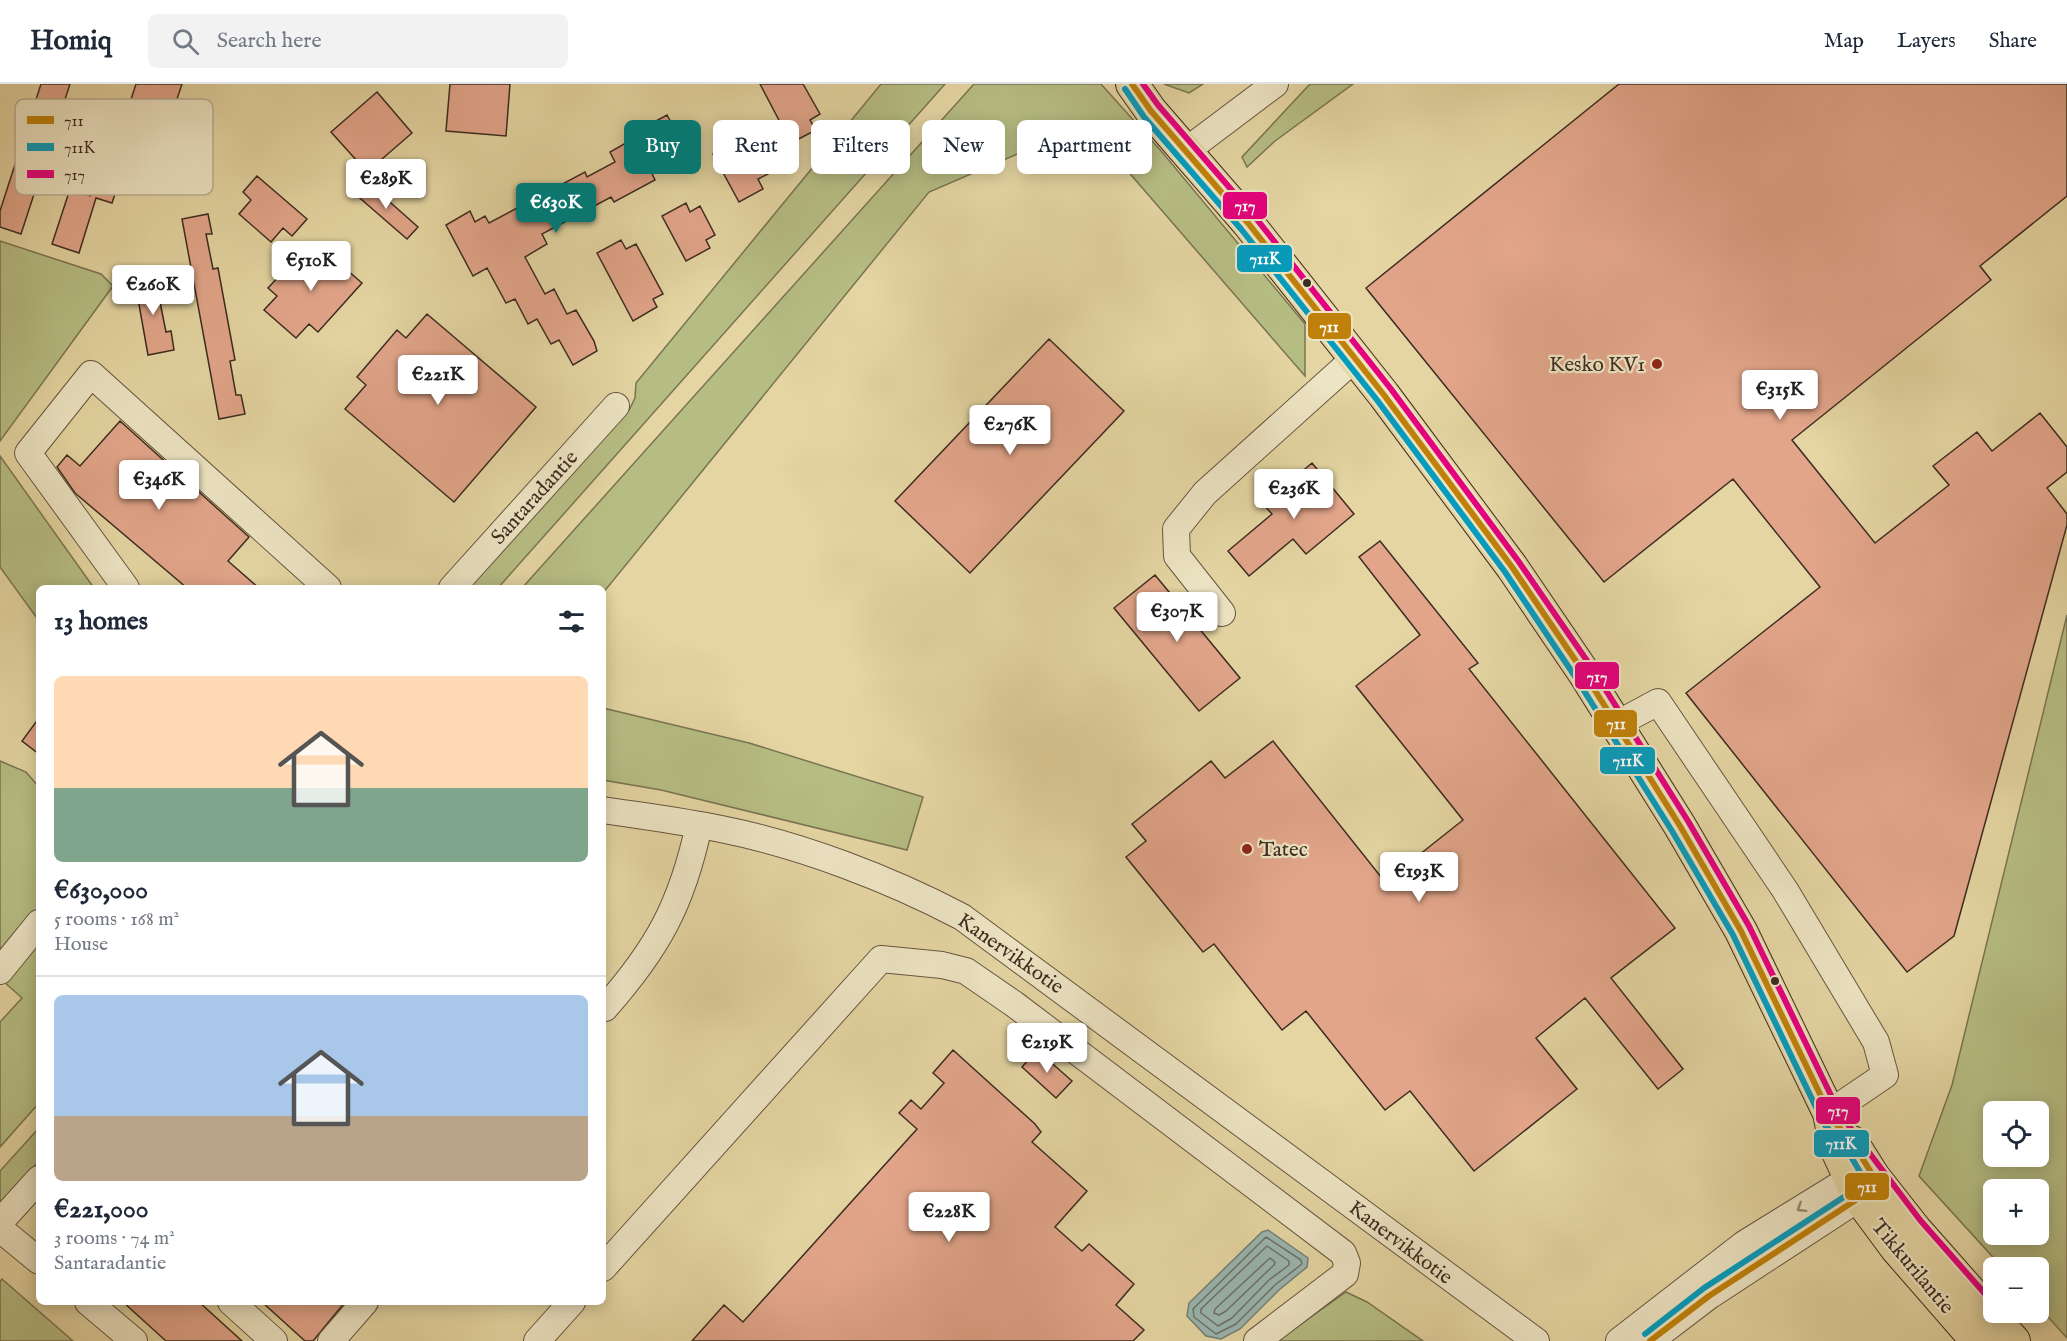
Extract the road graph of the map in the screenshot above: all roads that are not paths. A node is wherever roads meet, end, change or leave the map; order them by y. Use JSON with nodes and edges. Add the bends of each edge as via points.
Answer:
{"nodes":[{"id":1,"x":1132,"y":84,"type":"edge"},
{"id":2,"x":1275,"y":84,"type":"edge"},
{"id":3,"x":1186,"y":152,"type":"junction"},
{"id":4,"x":1355,"y":358,"type":"junction"},
{"id":5,"x":616,"y":406,"type":"dead end"},
{"id":6,"x":124,"y":585,"type":"edge"},
{"id":7,"x":325,"y":585,"type":"edge"},
{"id":8,"x":455,"y":585,"type":"edge"},
{"id":9,"x":1222,"y":613,"type":"dead end"},
{"id":10,"x":1617,"y":724,"type":"junction"},
{"id":11,"x":606,"y":810,"type":"edge"},
{"id":12,"x":699,"y":825,"type":"junction"},
{"id":13,"x":36,"y":927,"type":"edge"},
{"id":14,"x":0,"y":971,"type":"edge"},
{"id":15,"x":606,"y":1011,"type":"edge"},
{"id":16,"x":1830,"y":1116,"type":"junction"},
{"id":17,"x":36,"y":1182,"type":"edge"},
{"id":18,"x":1861,"y":1184,"type":"junction"},
{"id":19,"x":0,"y":1222,"type":"edge"},
{"id":20,"x":0,"y":1229,"type":"edge"},
{"id":21,"x":36,"y":1259,"type":"edge"},
{"id":22,"x":606,"y":1265,"type":"edge"},
{"id":23,"x":92,"y":1305,"type":"edge"},
{"id":24,"x":234,"y":1305,"type":"edge"},
{"id":25,"x":362,"y":1305,"type":"edge"},
{"id":26,"x":569,"y":1305,"type":"edge"},
{"id":27,"x":135,"y":1341,"type":"edge"},
{"id":28,"x":274,"y":1341,"type":"edge"},
{"id":29,"x":331,"y":1341,"type":"edge"},
{"id":30,"x":537,"y":1341,"type":"edge"},
{"id":31,"x":1257,"y":1341,"type":"edge"},
{"id":32,"x":1536,"y":1341,"type":"edge"},
{"id":33,"x":1620,"y":1341,"type":"edge"},
{"id":34,"x":1650,"y":1341,"type":"edge"},
{"id":35,"x":1977,"y":1341,"type":"edge"},
{"id":36,"x":2014,"y":1341,"type":"edge"}],
"edges":[{"from":1,"to":3,"type":"main road","name":"Tikkurilantie"},
{"from":2,"to":3,"type":"street"},
{"from":3,"to":4,"type":"main road","name":"Tikkurilantie"},
{"from":4,"to":9,"type":"street","via":[[1206,494],[1176,529],[1176,556]]},
{"from":4,"to":10,"type":"main road","name":"Tikkurilantie","via":[[1512,567]]},
{"from":5,"to":8,"type":"street","name":"Santaradantie"},
{"from":6,"to":7,"type":"street","via":[[28,453],[91,374]]},
{"from":10,"to":16,"type":"main road","name":"Tikkurilantie","via":[[1741,932]]},
{"from":10,"to":16,"type":"street","via":[[1658,702],[1785,890],[1876,1042],[1885,1075]]},
{"from":11,"to":12,"type":"street","name":"Kanervikkotie"},
{"from":12,"to":15,"type":"street","via":[[690,867],[671,917],[639,969]]},
{"from":12,"to":32,"type":"street","name":"Kanervikkotie","via":[[840,863],[893,882],[962,916]]},
{"from":13,"to":14,"type":"street"},
{"from":16,"to":18,"type":"main road","name":"Tikkurilantie","via":[[1836,1148]]},
{"from":17,"to":19,"type":"street"},
{"from":18,"to":33,"type":"street","one_way":true,"via":[[1744,1244]]},
{"from":18,"to":34,"type":"street"},
{"from":18,"to":35,"type":"main road","name":"Tikkurilantie","via":[[1896,1248]]},
{"from":18,"to":36,"type":"main road","name":"Tikkurilantie","via":[[1915,1229]]},
{"from":20,"to":21,"type":"street"},
{"from":22,"to":31,"type":"street","via":[[881,959],[907,961],[966,971],[1343,1253],[1347,1263],[1345,1274]]},
{"from":23,"to":27,"type":"street"},
{"from":24,"to":28,"type":"street"},
{"from":25,"to":29,"type":"street"},
{"from":26,"to":30,"type":"street"}]}
